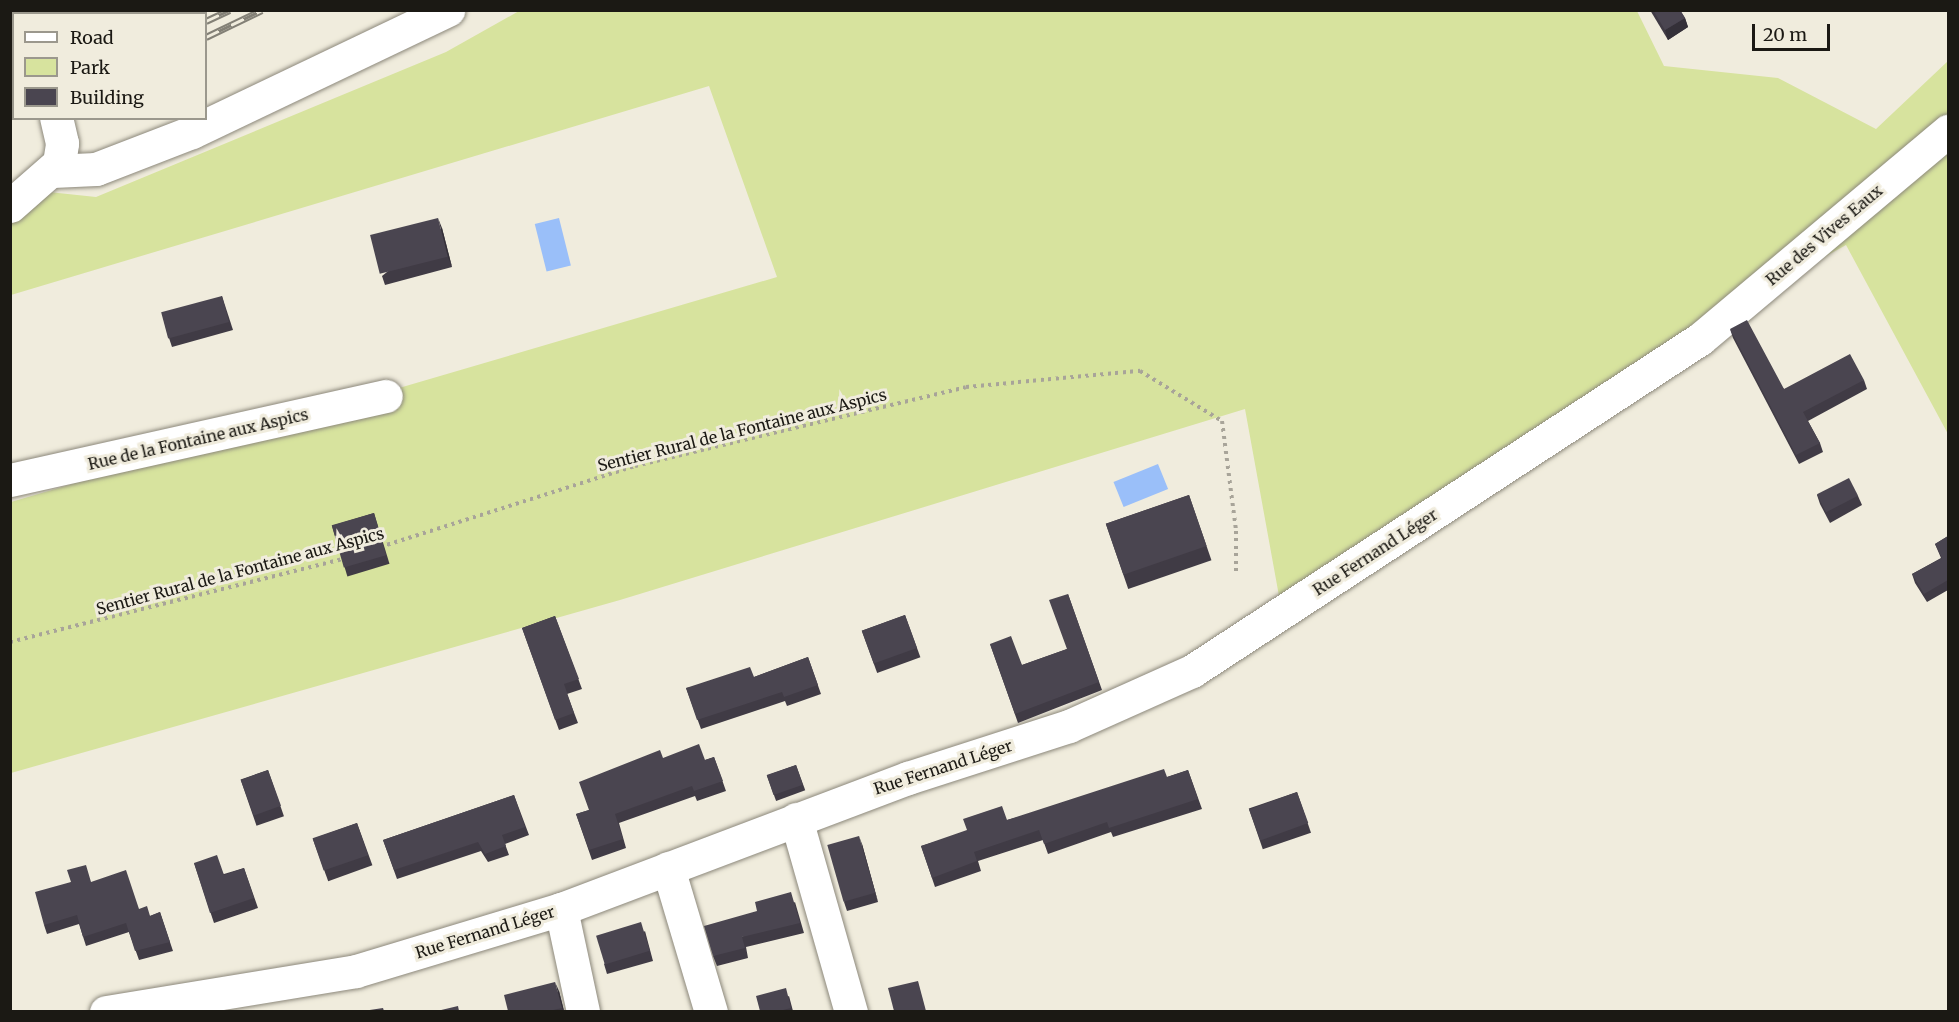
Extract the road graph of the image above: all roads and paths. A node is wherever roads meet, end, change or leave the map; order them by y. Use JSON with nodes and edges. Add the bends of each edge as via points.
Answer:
{"nodes":[{"id":1,"x":448,"y":10,"type":"edge"},
{"id":2,"x":56,"y":120,"type":"edge"},
{"id":3,"x":1948,"y":131,"type":"edge"},
{"id":4,"x":52,"y":171,"type":"junction"},
{"id":5,"x":10,"y":206,"type":"edge"},
{"id":6,"x":1700,"y":339,"type":"joint"},
{"id":7,"x":386,"y":396,"type":"dead end"},
{"id":8,"x":10,"y":480,"type":"edge"},
{"id":9,"x":376,"y":549,"type":"edge"},
{"id":10,"x":354,"y":556,"type":"edge"},
{"id":11,"x":1236,"y":575,"type":"dead end"},
{"id":12,"x":10,"y":642,"type":"edge"},
{"id":13,"x":796,"y":819,"type":"junction"},
{"id":14,"x":668,"y":868,"type":"junction"},
{"id":15,"x":561,"y":909,"type":"junction"},
{"id":16,"x":106,"y":1011,"type":"edge"},
{"id":17,"x":583,"y":1011,"type":"edge"},
{"id":18,"x":711,"y":1011,"type":"edge"},
{"id":19,"x":851,"y":1011,"type":"edge"}],
"edges":[{"from":1,"to":4,"type":"street","via":[[192,132],[96,169]]},
{"from":2,"to":4,"type":"street","via":[[62,154]]},
{"from":3,"to":6,"type":"street","name":"Rue des Vives Eaux"},
{"from":4,"to":5,"type":"street"},
{"from":6,"to":13,"type":"street","name":"Rue Fernand Léger","via":[[1192,671],[1069,726]]},
{"from":7,"to":8,"type":"street","name":"Rue de la Fontaine aux Aspics"},
{"from":9,"to":11,"type":"path","name":"Sentier Rural de la Fontaine aux Aspics","via":[[635,466],[966,387],[1140,372],[1222,421],[1236,531]]},
{"from":10,"to":12,"type":"path","name":"Sentier Rural de la Fontaine aux Aspics"},
{"from":13,"to":14,"type":"street","name":"Rue Fernand Léger"},
{"from":13,"to":19,"type":"street"},
{"from":14,"to":15,"type":"street","name":"Rue Fernand Léger"},
{"from":14,"to":18,"type":"street"},
{"from":15,"to":16,"type":"street","name":"Rue Fernand Léger","via":[[356,971]]},
{"from":15,"to":17,"type":"street"}]}
